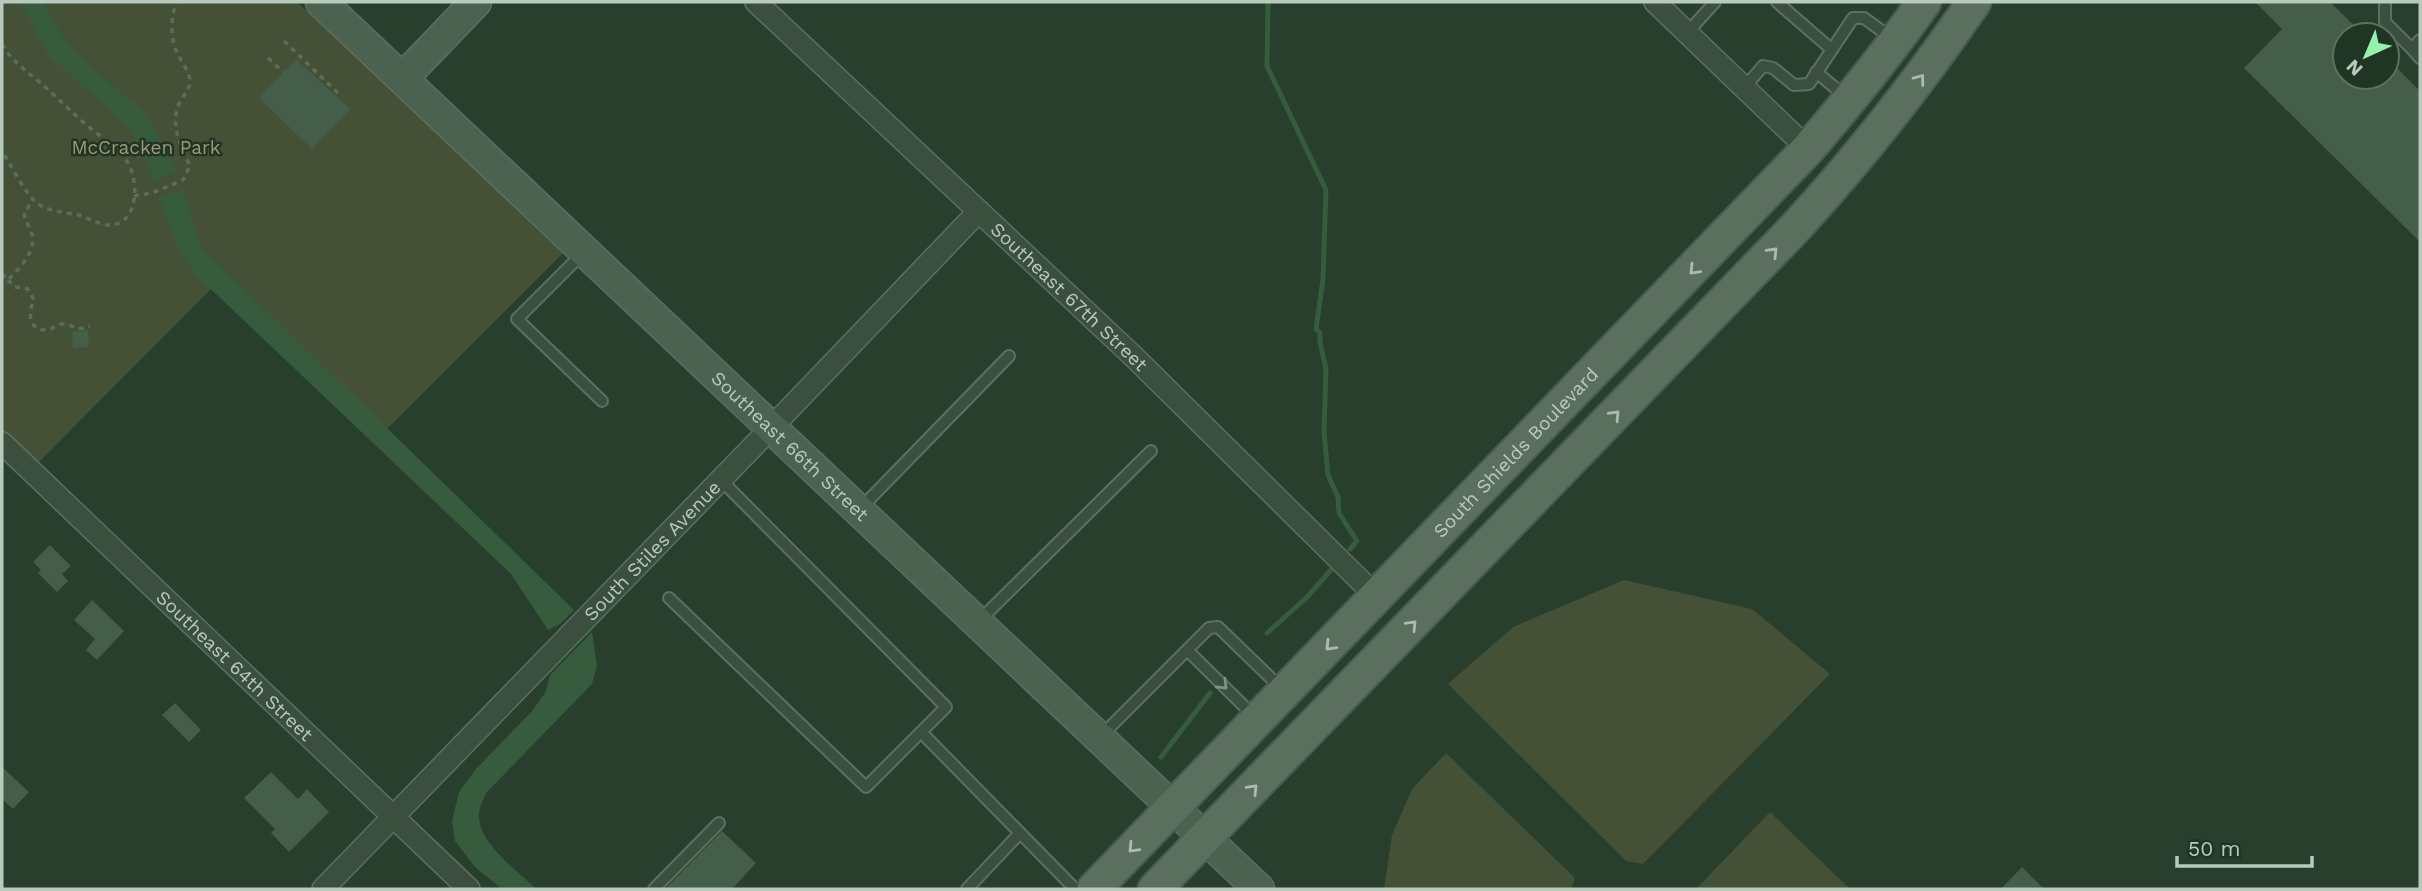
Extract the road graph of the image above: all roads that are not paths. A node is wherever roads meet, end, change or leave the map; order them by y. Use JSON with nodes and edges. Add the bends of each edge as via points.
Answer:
{"nodes":[{"id":1,"x":321,"y":2,"type":"edge"},
{"id":2,"x":476,"y":2,"type":"edge"},
{"id":3,"x":756,"y":2,"type":"edge"},
{"id":4,"x":1655,"y":2,"type":"edge"},
{"id":5,"x":1715,"y":2,"type":"edge"},
{"id":6,"x":1777,"y":2,"type":"edge"},
{"id":7,"x":1924,"y":2,"type":"edge"},
{"id":8,"x":1974,"y":2,"type":"edge"},
{"id":9,"x":2385,"y":2,"type":"edge"},
{"id":10,"x":1688,"y":33,"type":"junction"},
{"id":11,"x":2420,"y":40,"type":"edge"},
{"id":12,"x":1896,"y":42,"type":"junction"},
{"id":13,"x":1831,"y":49,"type":"junction"},
{"id":14,"x":2412,"y":49,"type":"junction"},
{"id":15,"x":2420,"y":58,"type":"edge"},
{"id":16,"x":1816,"y":72,"type":"junction"},
{"id":17,"x":403,"y":78,"type":"junction"},
{"id":18,"x":1744,"y":88,"type":"junction"},
{"id":19,"x":1850,"y":100,"type":"junction"},
{"id":20,"x":1808,"y":149,"type":"junction"},
{"id":21,"x":979,"y":211,"type":"junction"},
{"id":22,"x":585,"y":251,"type":"junction"},
{"id":23,"x":1009,"y":356,"type":"dead end"},
{"id":24,"x":603,"y":401,"type":"dead end"},
{"id":25,"x":771,"y":428,"type":"junction"},
{"id":26,"x":2,"y":443,"type":"edge"},
{"id":27,"x":1152,"y":451,"type":"dead end"},
{"id":28,"x":721,"y":480,"type":"junction"},
{"id":29,"x":858,"y":511,"type":"junction"},
{"id":30,"x":1377,"y":597,"type":"junction"},
{"id":31,"x":669,"y":598,"type":"dead end"},
{"id":32,"x":976,"y":624,"type":"junction"},
{"id":33,"x":1186,"y":650,"type":"junction"},
{"id":34,"x":1285,"y":692,"type":"junction"},
{"id":35,"x":1258,"y":720,"type":"junction"},
{"id":36,"x":920,"y":732,"type":"junction"},
{"id":37,"x":1100,"y":737,"type":"junction"},
{"id":38,"x":1173,"y":807,"type":"junction"},
{"id":39,"x":393,"y":817,"type":"junction"},
{"id":40,"x":719,"y":823,"type":"dead end"},
{"id":41,"x":1020,"y":833,"type":"junction"},
{"id":42,"x":1206,"y":838,"type":"junction"},
{"id":43,"x":323,"y":889,"type":"edge"},
{"id":44,"x":468,"y":889,"type":"edge"},
{"id":45,"x":654,"y":889,"type":"edge"},
{"id":46,"x":967,"y":889,"type":"edge"},
{"id":47,"x":1075,"y":889,"type":"edge"},
{"id":48,"x":1094,"y":889,"type":"edge"},
{"id":49,"x":1155,"y":889,"type":"edge"},
{"id":50,"x":1259,"y":889,"type":"edge"}],
"edges":[{"from":1,"to":17,"type":"street","name":"Southeast 66th Street"},
{"from":2,"to":17,"type":"street"},
{"from":3,"to":21,"type":"street","name":"Southeast 67th Street"},
{"from":4,"to":10,"type":"street"},
{"from":5,"to":10,"type":"lane"},
{"from":6,"to":13,"type":"lane"},
{"from":7,"to":12,"type":"main road","name":"South Shields Boulevard"},
{"from":42,"to":8,"type":"main road","one_way":true,"via":[[1796,227],[1884,127]]},
{"from":9,"to":14,"type":"lane","via":[[2385,22]]},
{"from":10,"to":18,"type":"street"},
{"from":11,"to":14,"type":"lane"},
{"from":12,"to":13,"type":"lane","via":[[1864,18],[1853,18]]},
{"from":12,"to":19,"type":"main road","name":"South Shields Boulevard"},
{"from":13,"to":16,"type":"lane"},
{"from":14,"to":15,"type":"lane"},
{"from":16,"to":18,"type":"lane","via":[[1809,83],[1794,85],[1773,68],[1763,66]]},
{"from":16,"to":19,"type":"lane"},
{"from":17,"to":22,"type":"street","name":"Southeast 66th Street"},
{"from":18,"to":20,"type":"street"},
{"from":19,"to":20,"type":"main road","name":"South Shields Boulevard"},
{"from":20,"to":30,"type":"main road","name":"South Shields Boulevard","one_way":true},
{"from":21,"to":25,"type":"street","name":"South Stiles Avenue"},
{"from":21,"to":30,"type":"street","name":"Southeast 67th Street"},
{"from":22,"to":24,"type":"lane","via":[[517,319]]},
{"from":22,"to":25,"type":"street","name":"Southeast 66th Street"},
{"from":23,"to":29,"type":"lane"},
{"from":25,"to":28,"type":"street","name":"South Stiles Avenue"},
{"from":25,"to":29,"type":"street","name":"Southeast 66th Street"},
{"from":26,"to":39,"type":"street","name":"Southeast 64th Street"},
{"from":27,"to":32,"type":"lane"},
{"from":28,"to":36,"type":"lane","via":[[946,707]]},
{"from":28,"to":39,"type":"street","name":"South Stiles Avenue"},
{"from":29,"to":32,"type":"street","name":"Southeast 66th Street"},
{"from":30,"to":34,"type":"main road","name":"South Shields Boulevard","one_way":true},
{"from":31,"to":36,"type":"lane","via":[[866,787]]},
{"from":32,"to":37,"type":"street","name":"Southeast 66th Street"},
{"from":33,"to":34,"type":"lane","via":[[1209,628],[1218,627]]},
{"from":33,"to":35,"type":"lane","one_way":true},
{"from":33,"to":37,"type":"lane"},
{"from":34,"to":35,"type":"main road","name":"South Shields Boulevard"},
{"from":35,"to":38,"type":"main road","name":"South Shields Boulevard"},
{"from":36,"to":41,"type":"lane"},
{"from":37,"to":38,"type":"street","name":"Southeast 66th Street"},
{"from":38,"to":42,"type":"street","name":"Southeast 66th Street"},
{"from":38,"to":48,"type":"main road","name":"South Shields Boulevard","one_way":true},
{"from":39,"to":43,"type":"street","name":"South Stiles Avenue"},
{"from":39,"to":44,"type":"street","name":"Southeast 64th Street"},
{"from":40,"to":45,"type":"lane"},
{"from":41,"to":46,"type":"lane"},
{"from":41,"to":47,"type":"lane"},
{"from":42,"to":49,"type":"main road"},
{"from":42,"to":50,"type":"street","name":"Southeast 66th Street"}]}
